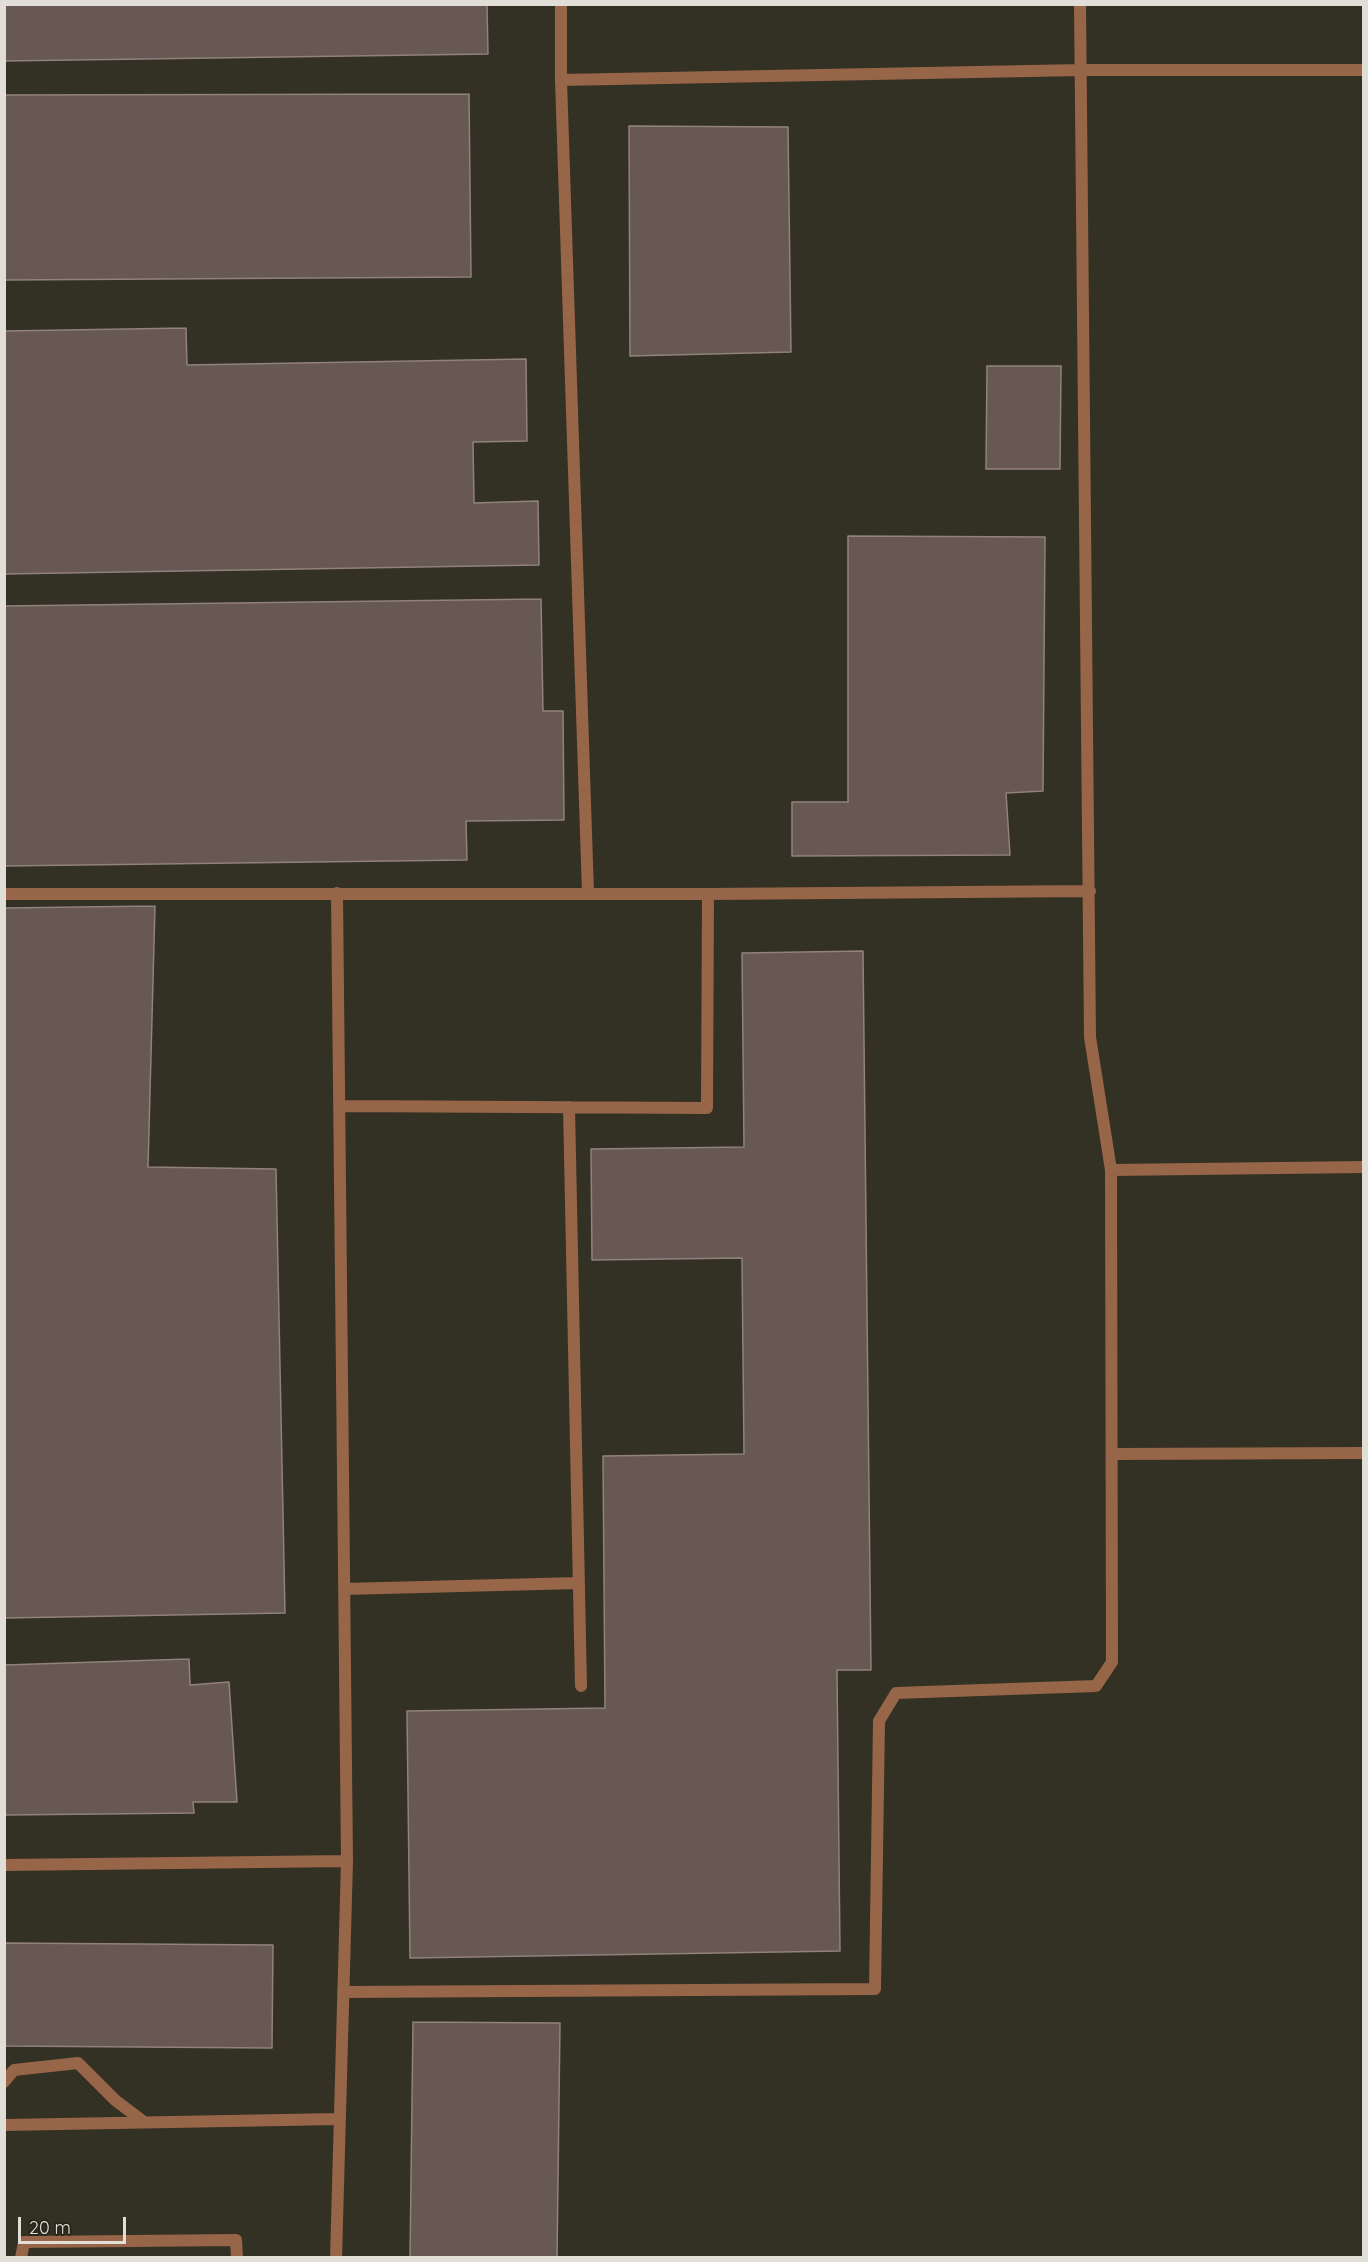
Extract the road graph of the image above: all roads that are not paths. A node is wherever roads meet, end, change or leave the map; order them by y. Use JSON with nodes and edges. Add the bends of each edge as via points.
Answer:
{"nodes":[{"id":1,"x":561,"y":4,"type":"edge"},
{"id":2,"x":1080,"y":4,"type":"edge"},
{"id":3,"x":1081,"y":70,"type":"junction"},
{"id":4,"x":1364,"y":70,"type":"edge"},
{"id":5,"x":561,"y":80,"type":"junction"},
{"id":6,"x":1090,"y":891,"type":"junction"},
{"id":7,"x":337,"y":893,"type":"junction"},
{"id":8,"x":588,"y":893,"type":"junction"},
{"id":9,"x":4,"y":894,"type":"edge"},
{"id":10,"x":708,"y":894,"type":"junction"},
{"id":11,"x":340,"y":1106,"type":"junction"},
{"id":12,"x":569,"y":1107,"type":"junction"},
{"id":13,"x":1364,"y":1167,"type":"edge"},
{"id":14,"x":1111,"y":1170,"type":"junction"},
{"id":15,"x":1364,"y":1453,"type":"edge"},
{"id":16,"x":1112,"y":1454,"type":"junction"},
{"id":17,"x":578,"y":1583,"type":"junction"},
{"id":18,"x":344,"y":1590,"type":"junction"},
{"id":19,"x":581,"y":1686,"type":"dead end"},
{"id":20,"x":347,"y":1862,"type":"junction"},
{"id":21,"x":4,"y":1865,"type":"edge"},
{"id":22,"x":343,"y":1992,"type":"junction"},
{"id":23,"x":4,"y":2082,"type":"edge"},
{"id":24,"x":339,"y":2119,"type":"junction"},
{"id":25,"x":144,"y":2122,"type":"junction"},
{"id":26,"x":4,"y":2125,"type":"edge"},
{"id":27,"x":21,"y":2258,"type":"edge"},
{"id":28,"x":237,"y":2258,"type":"edge"},
{"id":29,"x":336,"y":2258,"type":"edge"}],
"edges":[{"from":1,"to":5,"type":"lane"},
{"from":2,"to":3,"type":"lane"},
{"from":3,"to":4,"type":"lane"},
{"from":3,"to":5,"type":"lane"},
{"from":3,"to":6,"type":"lane"},
{"from":5,"to":8,"type":"lane"},
{"from":6,"to":10,"type":"lane"},
{"from":6,"to":14,"type":"lane","via":[[1090,1037]]},
{"from":7,"to":8,"type":"lane"},
{"from":7,"to":9,"type":"lane"},
{"from":7,"to":11,"type":"lane"},
{"from":8,"to":10,"type":"lane"},
{"from":10,"to":12,"type":"lane","via":[[707,1108]]},
{"from":11,"to":12,"type":"lane"},
{"from":11,"to":18,"type":"lane"},
{"from":12,"to":17,"type":"lane"},
{"from":13,"to":14,"type":"lane"},
{"from":14,"to":16,"type":"lane"},
{"from":15,"to":16,"type":"lane"},
{"from":16,"to":22,"type":"lane","via":[[1112,1662],[1096,1686],[896,1693],[879,1721],[875,1989]]},
{"from":17,"to":18,"type":"lane"},
{"from":17,"to":19,"type":"lane"},
{"from":18,"to":20,"type":"lane"},
{"from":20,"to":21,"type":"lane"},
{"from":20,"to":22,"type":"lane"},
{"from":22,"to":24,"type":"lane"},
{"from":23,"to":25,"type":"lane","via":[[14,2070],[78,2063]]},
{"from":24,"to":25,"type":"lane"},
{"from":24,"to":29,"type":"lane"},
{"from":25,"to":26,"type":"lane"},
{"from":27,"to":28,"type":"lane","via":[[24,2242],[236,2240]]}]}
